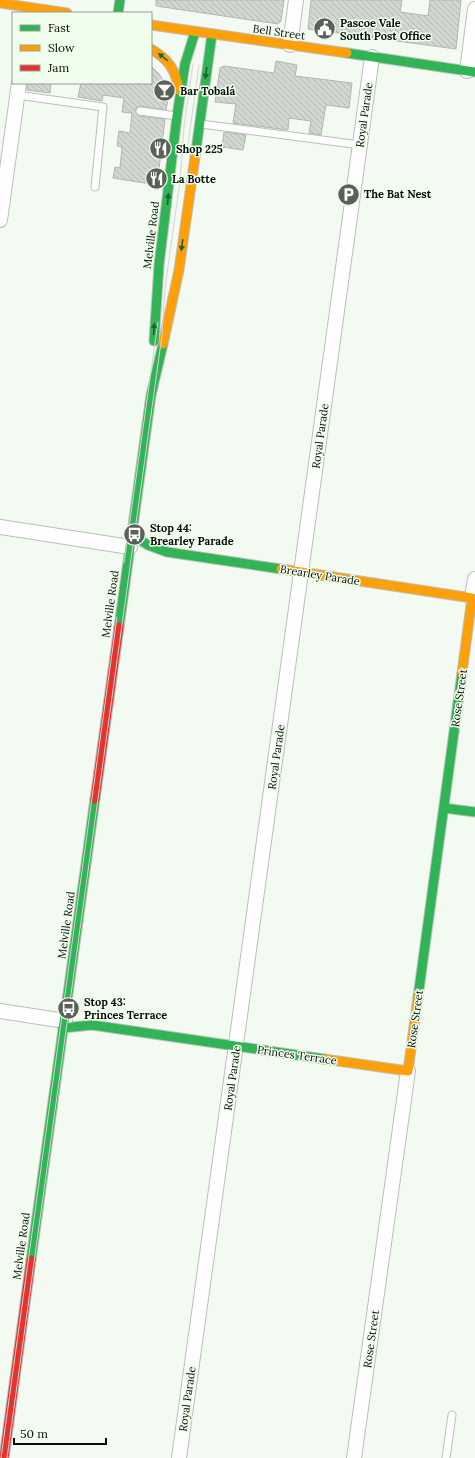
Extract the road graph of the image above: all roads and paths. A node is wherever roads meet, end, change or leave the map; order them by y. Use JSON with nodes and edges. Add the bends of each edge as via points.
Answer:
{"nodes":[{"id":1,"x":120,"y":0,"type":"edge"},
{"id":2,"x":296,"y":0,"type":"edge"},
{"id":3,"x":0,"y":3,"type":"edge"},
{"id":4,"x":475,"y":9,"type":"edge"},
{"id":5,"x":28,"y":10,"type":"edge"},
{"id":6,"x":54,"y":12,"type":"edge"},
{"id":7,"x":118,"y":12,"type":"edge"},
{"id":8,"x":152,"y":26,"type":"edge"},
{"id":9,"x":195,"y":32,"type":"junction"},
{"id":10,"x":212,"y":34,"type":"junction"},
{"id":11,"x":290,"y":45,"type":"junction"},
{"id":12,"x":152,"y":50,"type":"edge"},
{"id":13,"x":372,"y":57,"type":"junction"},
{"id":14,"x":471,"y":71,"type":"edge"},
{"id":15,"x":18,"y":89,"type":"edge"},
{"id":16,"x":180,"y":94,"type":"junction"},
{"id":17,"x":140,"y":111,"type":"dead end"},
{"id":18,"x":177,"y":116,"type":"junction"},
{"id":19,"x":198,"y":123,"type":"junction"},
{"id":20,"x":360,"y":144,"type":"junction"},
{"id":21,"x":95,"y":187,"type":"dead end"},
{"id":22,"x":0,"y":220,"type":"edge"},
{"id":23,"x":151,"y":395,"type":"junction"},
{"id":24,"x":0,"y":527,"type":"edge"},
{"id":25,"x":135,"y":550,"type":"junction"},
{"id":26,"x":167,"y":552,"type":"junction"},
{"id":27,"x":301,"y":572,"type":"junction"},
{"id":28,"x":475,"y":579,"type":"edge"},
{"id":29,"x":472,"y":598,"type":"junction"},
{"id":30,"x":444,"y":808,"type":"junction"},
{"id":31,"x":475,"y":812,"type":"edge"},
{"id":32,"x":0,"y":1011,"type":"edge"},
{"id":33,"x":65,"y":1020,"type":"junction"},
{"id":34,"x":92,"y":1025,"type":"junction"},
{"id":35,"x":236,"y":1046,"type":"junction"},
{"id":36,"x":408,"y":1071,"type":"junction"},
{"id":37,"x":452,"y":1415,"type":"dead end"},
{"id":38,"x":4,"y":1458,"type":"edge"},
{"id":39,"x":179,"y":1458,"type":"edge"},
{"id":40,"x":354,"y":1458,"type":"edge"},
{"id":41,"x":446,"y":1458,"type":"edge"}],
"edges":[{"from":1,"to":7,"type":"main road"},
{"from":2,"to":11,"type":"street"},
{"from":3,"to":5,"type":"main road"},
{"from":4,"to":14,"type":"street"},
{"from":5,"to":6,"type":"main road"},
{"from":8,"to":9,"type":"main road","name":"Bell Street"},
{"from":9,"to":10,"type":"main road","name":"Bell Street"},
{"from":9,"to":16,"type":"main road","name":"Melville Road","via":[[185,64]]},
{"from":10,"to":11,"type":"main road","name":"Bell Street"},
{"from":10,"to":19,"type":"main road","name":"Melville Road","one_way":true},
{"from":11,"to":13,"type":"main road","name":"Bell Street"},
{"from":16,"to":12,"type":"main road","one_way":true,"via":[[176,72],[168,61]]},
{"from":13,"to":14,"type":"main road","name":"Bell Street"},
{"from":13,"to":20,"type":"street","name":"Royal Parade"},
{"from":15,"to":21,"type":"lane","via":[[103,107]]},
{"from":15,"to":22,"type":"street"},
{"from":16,"to":18,"type":"main road","name":"Melville Road"},
{"from":17,"to":18,"type":"lane"},
{"from":23,"to":18,"type":"main road","name":"Melville Road","one_way":true,"via":[[159,265]]},
{"from":19,"to":20,"type":"lane"},
{"from":19,"to":23,"type":"main road","name":"Melville Road","one_way":true,"via":[[174,300]]},
{"from":20,"to":27,"type":"street","name":"Royal Parade"},
{"from":23,"to":25,"type":"main road","name":"Melville Road"},
{"from":24,"to":25,"type":"street","name":"Brearley Parade"},
{"from":25,"to":26,"type":"main road","name":"Brearley Parade"},
{"from":25,"to":26,"type":"main road","name":"Brearley Parade","via":[[148,545]]},
{"from":25,"to":33,"type":"main road","name":"Melville Road"},
{"from":26,"to":27,"type":"main road","name":"Brearley Parade"},
{"from":27,"to":29,"type":"main road","name":"Brearley Parade"},
{"from":27,"to":35,"type":"street","name":"Royal Parade"},
{"from":28,"to":29,"type":"street","name":"Rose Street"},
{"from":29,"to":30,"type":"main road","name":"Rose Street"},
{"from":30,"to":31,"type":"main road"},
{"from":30,"to":36,"type":"main road","name":"Rose Street"},
{"from":32,"to":33,"type":"street","name":"Princes Terrace"},
{"from":33,"to":34,"type":"main road","name":"Princes Terrace"},
{"from":33,"to":34,"type":"main road","name":"Princes Terrace","via":[[67,1027]]},
{"from":33,"to":38,"type":"main road","name":"Melville Road"},
{"from":34,"to":35,"type":"main road","name":"Princes Terrace"},
{"from":35,"to":36,"type":"main road","name":"Princes Terrace"},
{"from":35,"to":39,"type":"street","name":"Royal Parade"},
{"from":36,"to":40,"type":"street","name":"Rose Street"},
{"from":37,"to":41,"type":"lane"}]}
